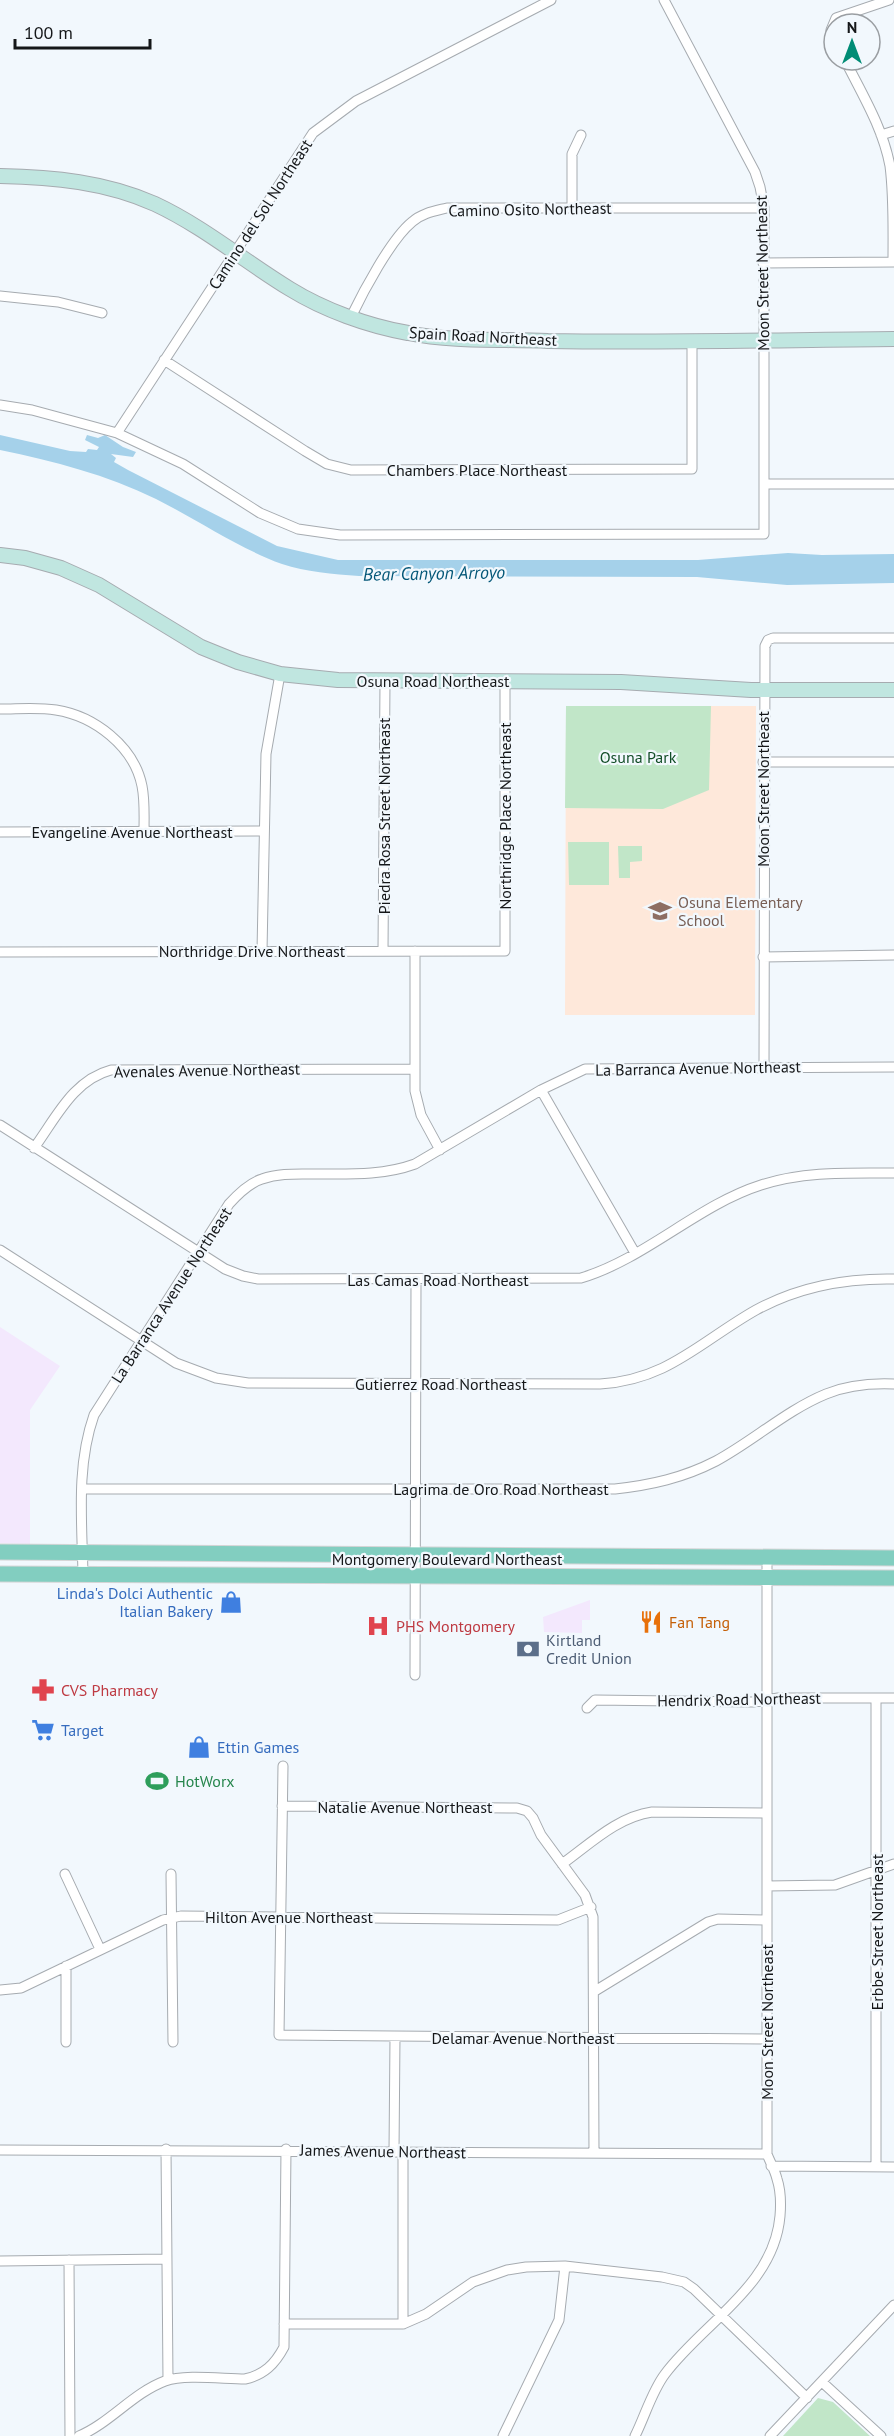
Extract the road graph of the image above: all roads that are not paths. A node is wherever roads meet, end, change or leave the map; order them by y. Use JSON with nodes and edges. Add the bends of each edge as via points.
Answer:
{"nodes":[{"id":1,"x":550,"y":0,"type":"edge"},
{"id":2,"x":664,"y":0,"type":"edge"},
{"id":3,"x":889,"y":0,"type":"edge"},
{"id":4,"x":851,"y":12,"type":"edge"},
{"id":5,"x":851,"y":72,"type":"edge"},
{"id":6,"x":894,"y":131,"type":"edge"},
{"id":7,"x":581,"y":135,"type":"dead end"},
{"id":8,"x":881,"y":135,"type":"junction"},
{"id":9,"x":0,"y":176,"type":"edge"},
{"id":10,"x":572,"y":208,"type":"junction"},
{"id":11,"x":764,"y":208,"type":"junction"},
{"id":12,"x":235,"y":251,"type":"junction"},
{"id":13,"x":893,"y":262,"type":"edge"},
{"id":14,"x":763,"y":263,"type":"junction"},
{"id":15,"x":0,"y":296,"type":"edge"},
{"id":16,"x":102,"y":313,"type":"dead end"},
{"id":17,"x":351,"y":317,"type":"junction"},
{"id":18,"x":894,"y":339,"type":"edge"},
{"id":19,"x":762,"y":340,"type":"junction"},
{"id":20,"x":692,"y":341,"type":"junction"},
{"id":21,"x":164,"y":360,"type":"junction"},
{"id":22,"x":0,"y":405,"type":"edge"},
{"id":23,"x":117,"y":433,"type":"junction"},
{"id":24,"x":764,"y":484,"type":"junction"},
{"id":25,"x":894,"y":484,"type":"edge"},
{"id":26,"x":0,"y":555,"type":"edge"},
{"id":27,"x":894,"y":638,"type":"edge"},
{"id":28,"x":280,"y":674,"type":"junction"},
{"id":29,"x":385,"y":681,"type":"junction"},
{"id":30,"x":505,"y":681,"type":"junction"},
{"id":31,"x":764,"y":690,"type":"junction"},
{"id":32,"x":894,"y":690,"type":"edge"},
{"id":33,"x":0,"y":709,"type":"edge"},
{"id":34,"x":763,"y":762,"type":"junction"},
{"id":35,"x":894,"y":762,"type":"edge"},
{"id":36,"x":264,"y":831,"type":"junction"},
{"id":37,"x":0,"y":832,"type":"edge"},
{"id":38,"x":144,"y":832,"type":"junction"},
{"id":39,"x":262,"y":951,"type":"junction"},
{"id":40,"x":383,"y":951,"type":"junction"},
{"id":41,"x":415,"y":951,"type":"junction"},
{"id":42,"x":505,"y":951,"type":"joint"},
{"id":43,"x":0,"y":952,"type":"edge"},
{"id":44,"x":894,"y":956,"type":"edge"},
{"id":45,"x":763,"y":957,"type":"junction"},
{"id":46,"x":764,"y":1067,"type":"junction"},
{"id":47,"x":894,"y":1068,"type":"edge"},
{"id":48,"x":415,"y":1069,"type":"junction"},
{"id":49,"x":541,"y":1090,"type":"junction"},
{"id":50,"x":0,"y":1125,"type":"edge"},
{"id":51,"x":34,"y":1148,"type":"junction"},
{"id":52,"x":440,"y":1150,"type":"junction"},
{"id":53,"x":894,"y":1173,"type":"edge"},
{"id":54,"x":0,"y":1250,"type":"edge"},
{"id":55,"x":198,"y":1253,"type":"junction"},
{"id":56,"x":635,"y":1253,"type":"junction"},
{"id":57,"x":894,"y":1279,"type":"edge"},
{"id":58,"x":416,"y":1280,"type":"junction"},
{"id":59,"x":140,"y":1341,"type":"junction"},
{"id":60,"x":416,"y":1384,"type":"junction"},
{"id":61,"x":894,"y":1384,"type":"edge"},
{"id":62,"x":82,"y":1489,"type":"junction"},
{"id":63,"x":415,"y":1489,"type":"junction"},
{"id":64,"x":0,"y":1552,"type":"edge"},
{"id":65,"x":83,"y":1553,"type":"junction"},
{"id":66,"x":415,"y":1555,"type":"junction"},
{"id":67,"x":766,"y":1557,"type":"junction"},
{"id":68,"x":894,"y":1558,"type":"edge"},
{"id":69,"x":0,"y":1574,"type":"edge"},
{"id":70,"x":83,"y":1575,"type":"junction"},
{"id":71,"x":415,"y":1576,"type":"junction"},
{"id":72,"x":767,"y":1578,"type":"junction"},
{"id":73,"x":894,"y":1578,"type":"edge"},
{"id":74,"x":415,"y":1676,"type":"dead end"},
{"id":75,"x":876,"y":1698,"type":"junction"},
{"id":76,"x":894,"y":1698,"type":"edge"},
{"id":77,"x":766,"y":1700,"type":"junction"},
{"id":78,"x":587,"y":1708,"type":"dead end"},
{"id":79,"x":282,"y":1766,"type":"dead end"},
{"id":80,"x":282,"y":1806,"type":"junction"},
{"id":81,"x":766,"y":1814,"type":"junction"},
{"id":82,"x":562,"y":1864,"type":"junction"},
{"id":83,"x":894,"y":1864,"type":"edge"},
{"id":84,"x":877,"y":1870,"type":"junction"},
{"id":85,"x":65,"y":1875,"type":"dead end"},
{"id":86,"x":171,"y":1875,"type":"dead end"},
{"id":87,"x":768,"y":1886,"type":"junction"},
{"id":88,"x":591,"y":1907,"type":"junction"},
{"id":89,"x":279,"y":1916,"type":"junction"},
{"id":90,"x":172,"y":1917,"type":"junction"},
{"id":91,"x":767,"y":1920,"type":"junction"},
{"id":92,"x":100,"y":1949,"type":"junction"},
{"id":93,"x":66,"y":1966,"type":"junction"},
{"id":94,"x":0,"y":1990,"type":"edge"},
{"id":95,"x":595,"y":1991,"type":"junction"},
{"id":96,"x":395,"y":2037,"type":"junction"},
{"id":97,"x":595,"y":2038,"type":"junction"},
{"id":98,"x":768,"y":2039,"type":"junction"},
{"id":99,"x":66,"y":2042,"type":"dead end"},
{"id":100,"x":173,"y":2042,"type":"dead end"},
{"id":101,"x":166,"y":2149,"type":"junction"},
{"id":102,"x":0,"y":2150,"type":"edge"},
{"id":103,"x":286,"y":2150,"type":"junction"},
{"id":104,"x":398,"y":2151,"type":"junction"},
{"id":105,"x":594,"y":2152,"type":"junction"},
{"id":106,"x":767,"y":2154,"type":"junction"},
{"id":107,"x":771,"y":2166,"type":"junction"},
{"id":108,"x":876,"y":2167,"type":"junction"},
{"id":109,"x":894,"y":2167,"type":"edge"},
{"id":110,"x":167,"y":2259,"type":"junction"},
{"id":111,"x":0,"y":2260,"type":"edge"},
{"id":112,"x":69,"y":2260,"type":"junction"},
{"id":113,"x":565,"y":2266,"type":"junction"},
{"id":114,"x":893,"y":2308,"type":"edge"},
{"id":115,"x":722,"y":2315,"type":"junction"},
{"id":116,"x":284,"y":2324,"type":"junction"},
{"id":117,"x":403,"y":2324,"type":"junction"},
{"id":118,"x":168,"y":2380,"type":"junction"},
{"id":119,"x":822,"y":2382,"type":"junction"},
{"id":120,"x":807,"y":2398,"type":"junction"},
{"id":121,"x":70,"y":2436,"type":"edge"},
{"id":122,"x":79,"y":2436,"type":"edge"},
{"id":123,"x":503,"y":2436,"type":"edge"},
{"id":124,"x":635,"y":2436,"type":"edge"},
{"id":125,"x":770,"y":2436,"type":"edge"},
{"id":126,"x":881,"y":2436,"type":"edge"}],
"edges":[{"from":1,"to":12,"type":"street","name":"Camino del Sol Northeast","via":[[340,111],[313,134]]},
{"from":2,"to":11,"type":"street","name":"Moon Street Northeast","via":[[755,172]]},
{"from":3,"to":4,"type":"street"},
{"from":5,"to":8,"type":"street"},
{"from":6,"to":8,"type":"street"},
{"from":7,"to":10,"type":"street","via":[[572,154]]},
{"from":8,"to":13,"type":"street","via":[[893,188]]},
{"from":9,"to":12,"type":"street","name":"Spain Road Northeast","via":[[44,177],[122,191],[191,222]]},
{"from":10,"to":11,"type":"street","name":"Camino Osito Northeast"},
{"from":10,"to":17,"type":"street","name":"Camino Osito Northeast","via":[[447,208],[429,212],[412,221],[399,236]]},
{"from":11,"to":14,"type":"street","name":"Moon Street Northeast"},
{"from":12,"to":17,"type":"street","name":"Spain Road Northeast","via":[[291,290]]},
{"from":12,"to":21,"type":"street","name":"Camino del Sol Northeast"},
{"from":13,"to":14,"type":"street"},
{"from":14,"to":19,"type":"street","name":"Moon Street Northeast"},
{"from":15,"to":16,"type":"street","via":[[58,302]]},
{"from":17,"to":20,"type":"street","name":"Spain Road Northeast","via":[[408,334],[461,339]]},
{"from":18,"to":19,"type":"street","name":"Spain Road Northeast"},
{"from":19,"to":20,"type":"street","name":"Spain Road Northeast"},
{"from":19,"to":24,"type":"street","name":"Moon Street Northeast"},
{"from":20,"to":21,"type":"street","name":"Chambers Place Northeast","via":[[692,469],[351,470],[327,464]]},
{"from":21,"to":23,"type":"street","name":"Camino del Sol Northeast"},
{"from":22,"to":23,"type":"street"},
{"from":23,"to":24,"type":"street","name":"Moon Street Northeast","via":[[183,464],[260,513],[298,529],[340,535],[764,534]]},
{"from":24,"to":25,"type":"street"},
{"from":26,"to":28,"type":"street","name":"Osuna Road Northeast","via":[[61,568],[99,585],[201,647]]},
{"from":27,"to":31,"type":"street","name":"Moon Street Northeast","via":[[773,638],[768,640],[764,653]]},
{"from":28,"to":29,"type":"street","name":"Osuna Road Northeast"},
{"from":28,"to":36,"type":"street","via":[[266,754]]},
{"from":29,"to":30,"type":"street","name":"Osuna Road Northeast"},
{"from":29,"to":40,"type":"street","name":"Piedra Rosa Street Northeast"},
{"from":30,"to":31,"type":"street","name":"Osuna Road Northeast","via":[[621,682]]},
{"from":30,"to":42,"type":"street","name":"Northridge Place Northeast"},
{"from":31,"to":32,"type":"street","name":"Osuna Road Northeast"},
{"from":31,"to":34,"type":"street","name":"Moon Street Northeast"},
{"from":33,"to":38,"type":"street","via":[[55,709],[97,725],[113,738],[141,783]]},
{"from":34,"to":35,"type":"street"},
{"from":34,"to":45,"type":"street","name":"Moon Street Northeast"},
{"from":36,"to":38,"type":"street","name":"Evangeline Avenue Northeast"},
{"from":36,"to":39,"type":"street"},
{"from":37,"to":38,"type":"street","name":"Evangeline Avenue Northeast"},
{"from":39,"to":40,"type":"street","name":"Northridge Drive Northeast"},
{"from":39,"to":43,"type":"street","name":"Northridge Drive Northeast"},
{"from":40,"to":41,"type":"street","name":"Northridge Drive Northeast"},
{"from":41,"to":42,"type":"street","name":"Northridge Drive Northeast"},
{"from":41,"to":48,"type":"street"},
{"from":44,"to":45,"type":"street"},
{"from":45,"to":46,"type":"street","name":"Moon Street Northeast"},
{"from":46,"to":47,"type":"street","name":"La Barranca Avenue Northeast"},
{"from":46,"to":49,"type":"street","name":"La Barranca Avenue Northeast","via":[[585,1069]]},
{"from":48,"to":51,"type":"street","name":"Avenales Avenue Northeast","via":[[111,1070],[81,1084]]},
{"from":48,"to":52,"type":"street","via":[[419,1109]]},
{"from":49,"to":52,"type":"street","name":"La Barranca Avenue Northeast"},
{"from":49,"to":56,"type":"street"},
{"from":50,"to":51,"type":"street","name":"Las Camas Road Northeast"},
{"from":51,"to":55,"type":"street","name":"Las Camas Road Northeast"},
{"from":52,"to":55,"type":"street","name":"La Barranca Avenue Northeast","via":[[415,1164],[382,1173],[286,1174],[261,1179],[229,1204]]},
{"from":53,"to":56,"type":"street","name":"Las Camas Road Northeast","via":[[812,1174],[760,1185]]},
{"from":54,"to":59,"type":"street","name":"Gutierrez Road Northeast"},
{"from":55,"to":58,"type":"street","name":"Las Camas Road Northeast","via":[[225,1269],[258,1279]]},
{"from":55,"to":59,"type":"street","name":"La Barranca Avenue Northeast"},
{"from":56,"to":58,"type":"street","name":"Las Camas Road Northeast","via":[[581,1278]]},
{"from":57,"to":60,"type":"street","name":"Gutierrez Road Northeast","via":[[829,1283],[792,1294],[757,1310],[664,1369],[633,1380],[600,1384]]},
{"from":58,"to":60,"type":"street"},
{"from":59,"to":60,"type":"street","name":"Gutierrez Road Northeast","via":[[185,1367],[233,1382]]},
{"from":59,"to":62,"type":"street","name":"La Barranca Avenue Northeast","via":[[94,1415],[82,1458]]},
{"from":60,"to":63,"type":"street"},
{"from":61,"to":63,"type":"street","name":"Lagrima de Oro Road Northeast","via":[[861,1384],[826,1394],[717,1460],[660,1483],[615,1489]]},
{"from":62,"to":63,"type":"street","name":"Lagrima de Oro Road Northeast"},
{"from":62,"to":65,"type":"street","name":"La Barranca Avenue Northeast"},
{"from":63,"to":66,"type":"street"},
{"from":64,"to":65,"type":"main road","name":"Montgomery Boulevard Northeast"},
{"from":65,"to":66,"type":"main road","name":"Montgomery Boulevard Northeast"},
{"from":65,"to":70,"type":"street","name":"La Barranca Avenue Northeast"},
{"from":66,"to":67,"type":"main road","name":"Montgomery Boulevard Northeast"},
{"from":66,"to":71,"type":"street"},
{"from":67,"to":68,"type":"main road","name":"Montgomery Boulevard Northeast"},
{"from":67,"to":72,"type":"street","name":"Moon Street Northeast"},
{"from":69,"to":70,"type":"main road","name":"Montgomery Boulevard Northeast"},
{"from":70,"to":71,"type":"main road","name":"Montgomery Boulevard Northeast"},
{"from":71,"to":72,"type":"main road","name":"Montgomery Boulevard Northeast"},
{"from":71,"to":74,"type":"street"},
{"from":72,"to":73,"type":"main road","name":"Montgomery Boulevard Northeast"},
{"from":72,"to":77,"type":"street","name":"Moon Street Northeast"},
{"from":75,"to":76,"type":"street","name":"Hendrix Road Northeast"},
{"from":75,"to":77,"type":"street","name":"Hendrix Road Northeast"},
{"from":75,"to":84,"type":"street","name":"Erbbe Street Northeast"},
{"from":77,"to":78,"type":"street","name":"Hendrix Road Northeast","via":[[595,1700]]},
{"from":77,"to":81,"type":"street","name":"Moon Street Northeast"},
{"from":79,"to":80,"type":"street"},
{"from":80,"to":82,"type":"street","name":"Natalie Avenue Northeast","via":[[517,1808],[527,1811]]},
{"from":80,"to":89,"type":"street"},
{"from":81,"to":82,"type":"street","via":[[635,1815]]},
{"from":81,"to":87,"type":"street","name":"Moon Street Northeast"},
{"from":82,"to":88,"type":"street"},
{"from":83,"to":84,"type":"street"},
{"from":84,"to":87,"type":"street","via":[[835,1885]]},
{"from":84,"to":108,"type":"street","name":"Erbbe Street Northeast"},
{"from":85,"to":92,"type":"street"},
{"from":86,"to":90,"type":"street"},
{"from":87,"to":91,"type":"street","name":"Moon Street Northeast"},
{"from":88,"to":89,"type":"street","name":"Hilton Avenue Northeast","via":[[558,1920]]},
{"from":88,"to":95,"type":"street"},
{"from":89,"to":90,"type":"street","name":"Hilton Avenue Northeast"},
{"from":89,"to":96,"type":"street","name":"Delamar Avenue Northeast","via":[[279,2035]]},
{"from":90,"to":92,"type":"street","name":"Hilton Avenue Northeast"},
{"from":90,"to":100,"type":"street"},
{"from":91,"to":95,"type":"street","via":[[708,1922]]},
{"from":91,"to":98,"type":"street","name":"Moon Street Northeast"},
{"from":92,"to":93,"type":"street","name":"Hilton Avenue Northeast"},
{"from":93,"to":94,"type":"street","name":"Hilton Avenue Northeast","via":[[21,1988]]},
{"from":93,"to":99,"type":"street"},
{"from":95,"to":97,"type":"street"},
{"from":96,"to":97,"type":"street","name":"Delamar Avenue Northeast"},
{"from":96,"to":104,"type":"street"},
{"from":97,"to":98,"type":"street","name":"Delamar Avenue Northeast"},
{"from":97,"to":105,"type":"street"},
{"from":98,"to":106,"type":"street","name":"Moon Street Northeast"},
{"from":101,"to":102,"type":"street","name":"James Avenue Northeast"},
{"from":101,"to":103,"type":"street","name":"James Avenue Northeast"},
{"from":101,"to":110,"type":"street"},
{"from":103,"to":104,"type":"street","name":"James Avenue Northeast"},
{"from":103,"to":116,"type":"street"},
{"from":104,"to":105,"type":"street","name":"James Avenue Northeast"},
{"from":104,"to":117,"type":"street"},
{"from":105,"to":106,"type":"street","name":"James Avenue Northeast"},
{"from":106,"to":107,"type":"street","name":"Moon Street Northeast"},
{"from":107,"to":108,"type":"street"},
{"from":107,"to":115,"type":"street","name":"Moon Street Northeast","via":[[781,2200],[774,2241],[752,2281]]},
{"from":108,"to":109,"type":"street"},
{"from":110,"to":112,"type":"street"},
{"from":110,"to":118,"type":"street"},
{"from":111,"to":112,"type":"street"},
{"from":112,"to":121,"type":"street"},
{"from":113,"to":115,"type":"street","via":[[673,2278],[694,2289]]},
{"from":113,"to":117,"type":"street","via":[[526,2266],[488,2275]]},
{"from":113,"to":123,"type":"street","via":[[559,2320]]},
{"from":114,"to":119,"type":"street"},
{"from":115,"to":120,"type":"street"},
{"from":115,"to":124,"type":"street","name":"Moon Street Northeast","via":[[663,2376]]},
{"from":116,"to":117,"type":"street"},
{"from":116,"to":118,"type":"street","via":[[284,2347],[279,2357],[257,2376]]},
{"from":118,"to":122,"type":"street"},
{"from":119,"to":120,"type":"street"},
{"from":119,"to":126,"type":"street"},
{"from":120,"to":125,"type":"street"}]}
